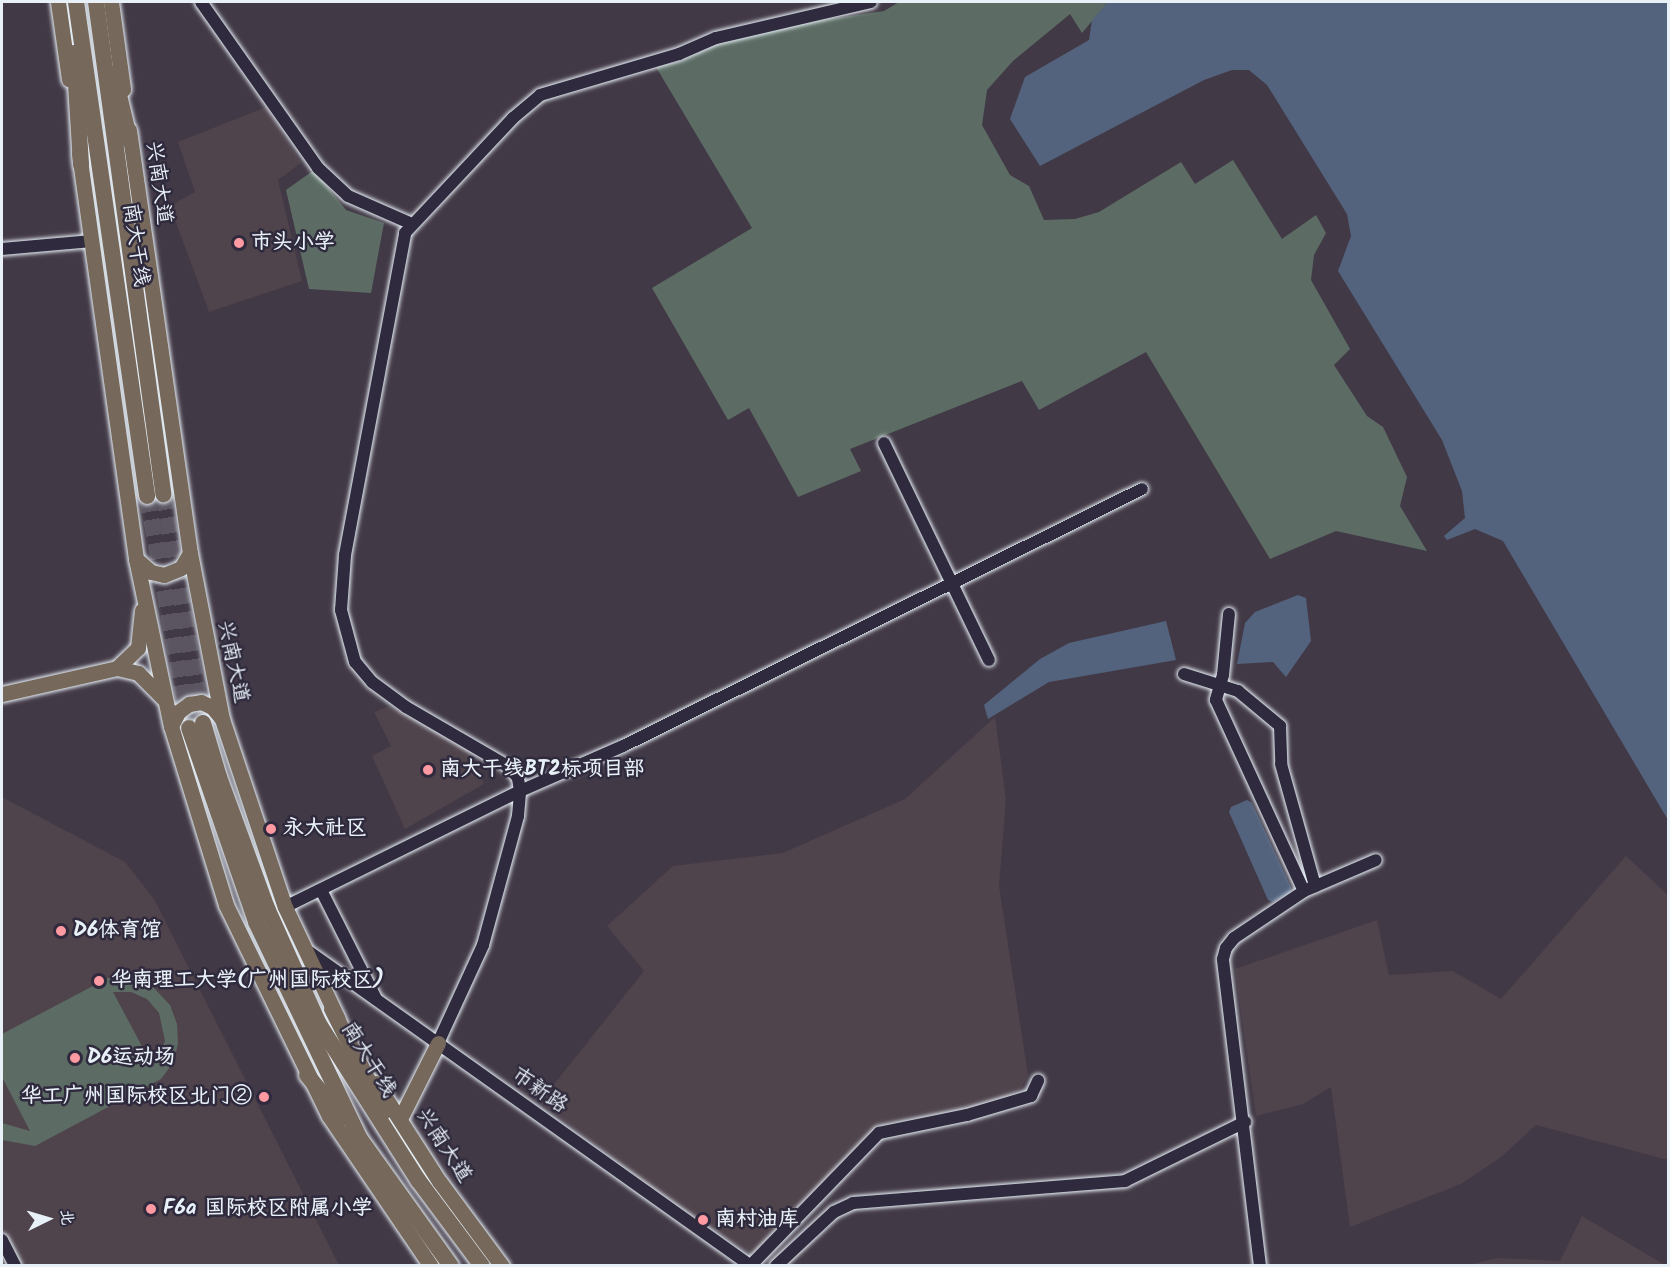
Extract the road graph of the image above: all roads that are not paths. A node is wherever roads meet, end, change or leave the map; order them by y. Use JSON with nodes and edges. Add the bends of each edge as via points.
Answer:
{"nodes":[{"id":1,"x":58,"y":2,"type":"edge"},
{"id":2,"x":71,"y":2,"type":"edge"},
{"id":3,"x":76,"y":2,"type":"edge"},
{"id":4,"x":96,"y":2,"type":"edge"},
{"id":5,"x":111,"y":2,"type":"edge"},
{"id":6,"x":201,"y":2,"type":"edge"},
{"id":7,"x":871,"y":2,"type":"edge"},
{"id":8,"x":130,"y":141,"type":"junction"},
{"id":9,"x":81,"y":165,"type":"junction"},
{"id":10,"x":412,"y":224,"type":"junction"},
{"id":11,"x":92,"y":241,"type":"junction"},
{"id":12,"x":2,"y":249,"type":"edge"},
{"id":13,"x":884,"y":443,"type":"dead end"},
{"id":14,"x":1142,"y":489,"type":"dead end"},
{"id":15,"x":190,"y":553,"type":"junction"},
{"id":16,"x":136,"y":559,"type":"junction"},
{"id":17,"x":951,"y":584,"type":"junction"},
{"id":18,"x":143,"y":593,"type":"junction"},
{"id":19,"x":1229,"y":614,"type":"dead end"},
{"id":20,"x":989,"y":660,"type":"dead end"},
{"id":21,"x":117,"y":668,"type":"junction"},
{"id":22,"x":1184,"y":674,"type":"dead end"},
{"id":23,"x":1219,"y":684,"type":"junction"},
{"id":24,"x":2,"y":694,"type":"edge"},
{"id":25,"x":166,"y":700,"type":"junction"},
{"id":26,"x":222,"y":719,"type":"junction"},
{"id":27,"x":171,"y":726,"type":"junction"},
{"id":28,"x":520,"y":791,"type":"junction"},
{"id":29,"x":1376,"y":860,"type":"dead end"},
{"id":30,"x":1310,"y":888,"type":"junction"},
{"id":31,"x":321,"y":890,"type":"junction"},
{"id":32,"x":285,"y":907,"type":"junction"},
{"id":33,"x":304,"y":948,"type":"junction"},
{"id":34,"x":376,"y":1000,"type":"junction"},
{"id":35,"x":332,"y":1009,"type":"junction"},
{"id":36,"x":438,"y":1043,"type":"junction"},
{"id":37,"x":308,"y":1075,"type":"junction"},
{"id":38,"x":1038,"y":1081,"type":"dead end"},
{"id":39,"x":400,"y":1119,"type":"junction"},
{"id":40,"x":1245,"y":1122,"type":"junction"},
{"id":41,"x":360,"y":1139,"type":"junction"},
{"id":42,"x":418,"y":1180,"type":"junction"},
{"id":43,"x":2,"y":1240,"type":"edge"},
{"id":44,"x":751,"y":1265,"type":"edge"},
{"id":45,"x":15,"y":1266,"type":"edge"},
{"id":46,"x":431,"y":1266,"type":"edge"},
{"id":47,"x":451,"y":1266,"type":"edge"},
{"id":48,"x":482,"y":1266,"type":"edge"},
{"id":49,"x":502,"y":1266,"type":"edge"},
{"id":50,"x":776,"y":1266,"type":"edge"},
{"id":51,"x":1260,"y":1266,"type":"edge"}],
"edges":[{"from":1,"to":9,"type":"main road"},
{"from":2,"to":9,"type":"highway"},
{"from":3,"to":4,"type":"highway","name":"南大干线","via":[[155,495]]},
{"from":4,"to":8,"type":"highway"},
{"from":5,"to":8,"type":"main road","name":"兴南大道"},
{"from":6,"to":10,"type":"street","via":[[318,168],[348,196]]},
{"from":7,"to":10,"type":"street","via":[[716,38],[679,54],[548,91],[513,118]]},
{"from":8,"to":15,"type":"main road","name":"兴南大道"},
{"from":9,"to":11,"type":"main road"},
{"from":10,"to":28,"type":"street","via":[[399,252],[345,555],[341,610],[355,662],[372,682],[406,707],[509,767],[518,778]]},
{"from":11,"to":12,"type":"street"},
{"from":11,"to":16,"type":"main road"},
{"from":13,"to":17,"type":"street"},
{"from":14,"to":17,"type":"street"},
{"from":15,"to":16,"type":"main road","via":[[181,568],[164,575],[151,572]]},
{"from":15,"to":26,"type":"main road","name":"兴南大道"},
{"from":16,"to":18,"type":"main road"},
{"from":17,"to":20,"type":"street"},
{"from":17,"to":28,"type":"street","via":[[623,746]]},
{"from":18,"to":21,"type":"main road","via":[[138,648]]},
{"from":18,"to":25,"type":"main road"},
{"from":19,"to":23,"type":"street"},
{"from":21,"to":24,"type":"main road"},
{"from":21,"to":25,"type":"main road","via":[[138,673]]},
{"from":22,"to":23,"type":"street"},
{"from":23,"to":30,"type":"street","via":[[1216,700],[1221,716]]},
{"from":23,"to":30,"type":"street","via":[[1239,691],[1280,726],[1281,764]]},
{"from":25,"to":27,"type":"main road"},
{"from":26,"to":27,"type":"main road","via":[[212,707],[201,702],[178,712]]},
{"from":26,"to":32,"type":"main road","name":"兴南大道"},
{"from":27,"to":37,"type":"main road","via":[[226,905]]},
{"from":28,"to":31,"type":"street"},
{"from":28,"to":36,"type":"street","via":[[518,816],[483,945]]},
{"from":29,"to":30,"type":"street"},
{"from":30,"to":40,"type":"street","via":[[1234,938],[1223,959]]},
{"from":31,"to":32,"type":"street"},
{"from":31,"to":34,"type":"street"},
{"from":32,"to":33,"type":"main road","name":"兴南大道"},
{"from":33,"to":34,"type":"street","name":"市新路"},
{"from":33,"to":35,"type":"main road","name":"兴南大道"},
{"from":34,"to":36,"type":"street","name":"市新路"},
{"from":35,"to":39,"type":"main road","name":"兴南大道"},
{"from":35,"to":42,"type":"highway"},
{"from":36,"to":39,"type":"main road"},
{"from":36,"to":44,"type":"street","name":"市新路"},
{"from":37,"to":41,"type":"highway"},
{"from":37,"to":46,"type":"main road","via":[[328,1116]]},
{"from":38,"to":44,"type":"street","via":[[1031,1095],[967,1115],[879,1133]]},
{"from":39,"to":49,"type":"main road","name":"兴南大道","via":[[439,1181]]},
{"from":40,"to":50,"type":"street","via":[[1125,1181],[853,1203],[834,1212]]},
{"from":40,"to":51,"type":"street"},
{"from":41,"to":42,"type":"highway","name":"南大干线","via":[[256,922],[196,725],[267,908],[320,1024]]},
{"from":41,"to":47,"type":"highway","name":"南大干线"},
{"from":42,"to":48,"type":"highway","name":"南大干线"},
{"from":43,"to":45,"type":"street"}]}
